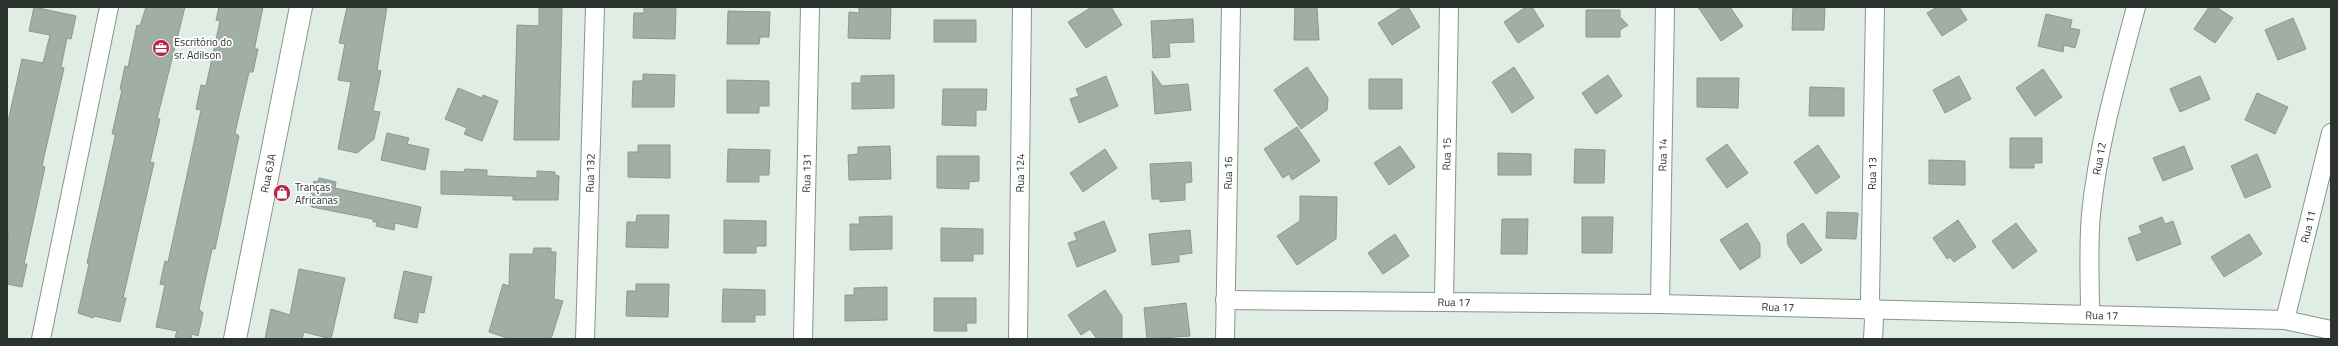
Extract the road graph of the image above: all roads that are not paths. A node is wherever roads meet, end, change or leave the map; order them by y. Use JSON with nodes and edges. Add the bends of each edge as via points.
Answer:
{"nodes":[{"id":1,"x":109,"y":7,"type":"edge"},
{"id":2,"x":302,"y":7,"type":"edge"},
{"id":3,"x":595,"y":7,"type":"edge"},
{"id":4,"x":810,"y":7,"type":"edge"},
{"id":5,"x":1022,"y":7,"type":"edge"},
{"id":6,"x":1231,"y":7,"type":"edge"},
{"id":7,"x":1449,"y":7,"type":"edge"},
{"id":8,"x":1665,"y":7,"type":"edge"},
{"id":9,"x":1875,"y":7,"type":"edge"},
{"id":10,"x":2136,"y":7,"type":"edge"},
{"id":11,"x":2331,"y":133,"type":"edge"},
{"id":12,"x":1224,"y":300,"type":"junction"},
{"id":13,"x":1444,"y":301,"type":"junction"},
{"id":14,"x":1660,"y":304,"type":"junction"},
{"id":15,"x":1872,"y":310,"type":"junction"},
{"id":16,"x":2090,"y":315,"type":"junction"},
{"id":17,"x":2284,"y":320,"type":"junction"},
{"id":18,"x":2331,"y":330,"type":"edge"},
{"id":19,"x":41,"y":339,"type":"edge"},
{"id":20,"x":235,"y":339,"type":"edge"},
{"id":21,"x":585,"y":339,"type":"edge"},
{"id":22,"x":803,"y":339,"type":"edge"},
{"id":23,"x":1018,"y":339,"type":"edge"},
{"id":24,"x":1225,"y":339,"type":"edge"},
{"id":25,"x":1874,"y":339,"type":"edge"}],
"edges":[{"from":1,"to":19,"type":"street"},
{"from":2,"to":20,"type":"street","name":"Rua 63A"},
{"from":3,"to":21,"type":"street","name":"Rua 132"},
{"from":4,"to":22,"type":"street","name":"Rua 131"},
{"from":5,"to":23,"type":"street","name":"Rua 124"},
{"from":6,"to":12,"type":"street","name":"Rua 16"},
{"from":7,"to":13,"type":"street","name":"Rua 15"},
{"from":8,"to":14,"type":"street","name":"Rua 14"},
{"from":9,"to":15,"type":"street","name":"Rua 13","via":[[1870,299]]},
{"from":10,"to":16,"type":"street","name":"Rua 12","via":[[2106,122],[2094,186],[2091,216]]},
{"from":11,"to":17,"type":"street","name":"Rua 11"},
{"from":12,"to":13,"type":"street","name":"Rua 17"},
{"from":12,"to":24,"type":"street","name":"Rua 16"},
{"from":13,"to":14,"type":"street","name":"Rua 17"},
{"from":14,"to":15,"type":"street","name":"Rua 17"},
{"from":15,"to":16,"type":"street","name":"Rua 17"},
{"from":15,"to":25,"type":"street","name":"Rua 13"},
{"from":16,"to":17,"type":"street","name":"Rua 17"},
{"from":17,"to":18,"type":"street","name":"Rua 17"}]}
